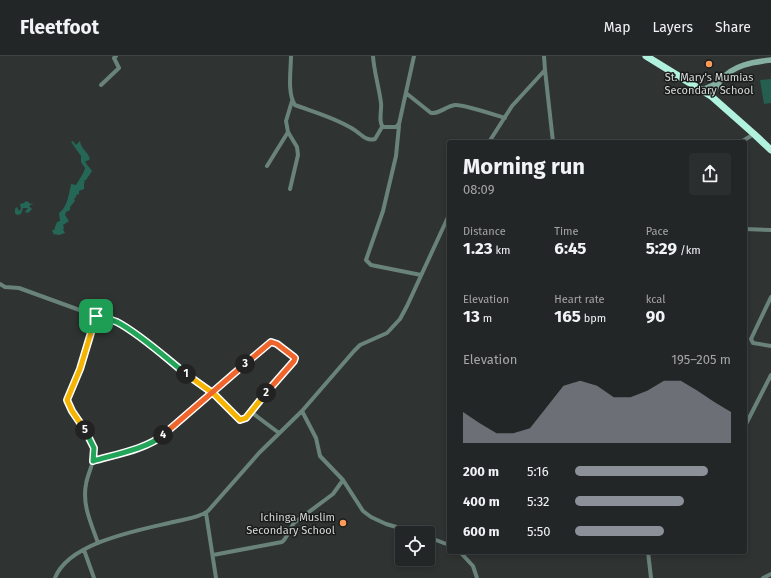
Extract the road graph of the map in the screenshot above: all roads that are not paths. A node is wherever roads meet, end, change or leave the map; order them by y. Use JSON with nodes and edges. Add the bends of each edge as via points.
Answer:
{"nodes":[{"id":1,"x":116,"y":56,"type":"edge"},
{"id":2,"x":291,"y":56,"type":"edge"},
{"id":3,"x":373,"y":56,"type":"edge"},
{"id":4,"x":414,"y":56,"type":"edge"},
{"id":5,"x":544,"y":56,"type":"edge"},
{"id":6,"x":646,"y":56,"type":"edge"},
{"id":7,"x":771,"y":60,"type":"edge"},
{"id":8,"x":545,"y":70,"type":"junction"},
{"id":9,"x":720,"y":82,"type":"junction"},
{"id":10,"x":100,"y":85,"type":"dead end"},
{"id":11,"x":702,"y":90,"type":"junction"},
{"id":12,"x":406,"y":93,"type":"junction"},
{"id":13,"x":711,"y":96,"type":"junction"},
{"id":14,"x":293,"y":99,"type":"junction"},
{"id":15,"x":505,"y":118,"type":"junction"},
{"id":16,"x":399,"y":126,"type":"junction"},
{"id":17,"x":382,"y":127,"type":"junction"},
{"id":18,"x":288,"y":132,"type":"junction"},
{"id":19,"x":754,"y":134,"type":"junction"},
{"id":20,"x":490,"y":140,"type":"edge"},
{"id":21,"x":553,"y":140,"type":"edge"},
{"id":22,"x":744,"y":140,"type":"edge"},
{"id":23,"x":771,"y":150,"type":"edge"},
{"id":24,"x":267,"y":166,"type":"dead end"},
{"id":25,"x":290,"y":189,"type":"dead end"},
{"id":26,"x":447,"y":219,"type":"edge"},
{"id":27,"x":747,"y":229,"type":"edge"},
{"id":28,"x":771,"y":230,"type":"edge"},
{"id":29,"x":421,"y":274,"type":"junction"},
{"id":30,"x":0,"y":284,"type":"edge"},
{"id":31,"x":771,"y":297,"type":"edge"},
{"id":32,"x":769,"y":308,"type":"edge"},
{"id":33,"x":96,"y":316,"type":"junction"},
{"id":34,"x":771,"y":346,"type":"edge"},
{"id":35,"x":771,"y":375,"type":"edge"},
{"id":36,"x":212,"y":392,"type":"junction"},
{"id":37,"x":302,"y":411,"type":"junction"},
{"id":38,"x":251,"y":412,"type":"junction"},
{"id":39,"x":747,"y":422,"type":"edge"},
{"id":40,"x":279,"y":433,"type":"junction"},
{"id":41,"x":93,"y":461,"type":"junction"},
{"id":42,"x":343,"y":480,"type":"junction"},
{"id":43,"x":206,"y":512,"type":"junction"},
{"id":44,"x":395,"y":527,"type":"edge"},
{"id":45,"x":435,"y":539,"type":"edge"},
{"id":46,"x":98,"y":542,"type":"junction"},
{"id":47,"x":447,"y":543,"type":"edge"},
{"id":48,"x":84,"y":550,"type":"junction"},
{"id":49,"x":462,"y":554,"type":"edge"},
{"id":50,"x":648,"y":554,"type":"edge"},
{"id":51,"x":213,"y":555,"type":"junction"},
{"id":52,"x":771,"y":574,"type":"edge"},
{"id":53,"x":55,"y":578,"type":"edge"},
{"id":54,"x":94,"y":578,"type":"edge"},
{"id":55,"x":216,"y":578,"type":"edge"},
{"id":56,"x":477,"y":578,"type":"edge"},
{"id":57,"x":651,"y":578,"type":"edge"},
{"id":58,"x":763,"y":578,"type":"edge"}],
"edges":[{"from":1,"to":10,"type":"street","via":[[114,58],[120,68]]},
{"from":2,"to":14,"type":"street","via":[[290,81]]},
{"from":3,"to":17,"type":"street","via":[[381,103]]},
{"from":4,"to":12,"type":"street"},
{"from":5,"to":8,"type":"street"},
{"from":6,"to":11,"type":"highway"},
{"from":7,"to":9,"type":"street","via":[[732,70]]},
{"from":8,"to":15,"type":"street","via":[[512,106]]},
{"from":8,"to":21,"type":"street"},
{"from":9,"to":11,"type":"street"},
{"from":9,"to":13,"type":"street"},
{"from":11,"to":13,"type":"highway"},
{"from":12,"to":15,"type":"street","via":[[431,113],[458,105]]},
{"from":12,"to":16,"type":"street"},
{"from":13,"to":19,"type":"highway"},
{"from":14,"to":17,"type":"street","via":[[295,105],[353,129],[365,138],[375,139]]},
{"from":14,"to":18,"type":"street","via":[[286,121]]},
{"from":15,"to":20,"type":"street"},
{"from":16,"to":17,"type":"street"},
{"from":16,"to":29,"type":"street","via":[[396,156],[383,211],[366,260],[371,265]]},
{"from":18,"to":24,"type":"street"},
{"from":18,"to":25,"type":"street","via":[[297,147],[298,156]]},
{"from":19,"to":22,"type":"street"},
{"from":19,"to":23,"type":"highway"},
{"from":26,"to":29,"type":"street"},
{"from":27,"to":28,"type":"street"},
{"from":29,"to":37,"type":"street","via":[[397,323],[380,337],[360,345]]},
{"from":30,"to":33,"type":"street","via":[[19,288]]},
{"from":31,"to":32,"type":"street"},
{"from":32,"to":34,"type":"street","via":[[751,339],[753,343]]},
{"from":33,"to":36,"type":"street","via":[[112,320],[122,326]]},
{"from":33,"to":41,"type":"street","via":[[80,369],[67,400],[93,445]]},
{"from":35,"to":39,"type":"street"},
{"from":36,"to":38,"type":"street","via":[[238,419],[246,418]]},
{"from":36,"to":38,"type":"street","via":[[269,342],[274,342],[295,358]]},
{"from":36,"to":41,"type":"street","via":[[156,441]]},
{"from":37,"to":40,"type":"street"},
{"from":37,"to":42,"type":"street","via":[[316,438],[320,456]]},
{"from":38,"to":40,"type":"street"},
{"from":40,"to":43,"type":"street"},
{"from":41,"to":46,"type":"street","via":[[86,483],[85,502]]},
{"from":42,"to":44,"type":"street","via":[[367,514]]},
{"from":42,"to":51,"type":"street","via":[[333,494],[294,523],[282,542]]},
{"from":43,"to":46,"type":"street"},
{"from":43,"to":51,"type":"street"},
{"from":45,"to":47,"type":"street"},
{"from":46,"to":48,"type":"street"},
{"from":48,"to":53,"type":"street","via":[[62,566]]},
{"from":48,"to":54,"type":"street"},
{"from":49,"to":56,"type":"street","via":[[473,566]]},
{"from":50,"to":57,"type":"street"},
{"from":51,"to":55,"type":"street"},
{"from":52,"to":58,"type":"street"}]}
